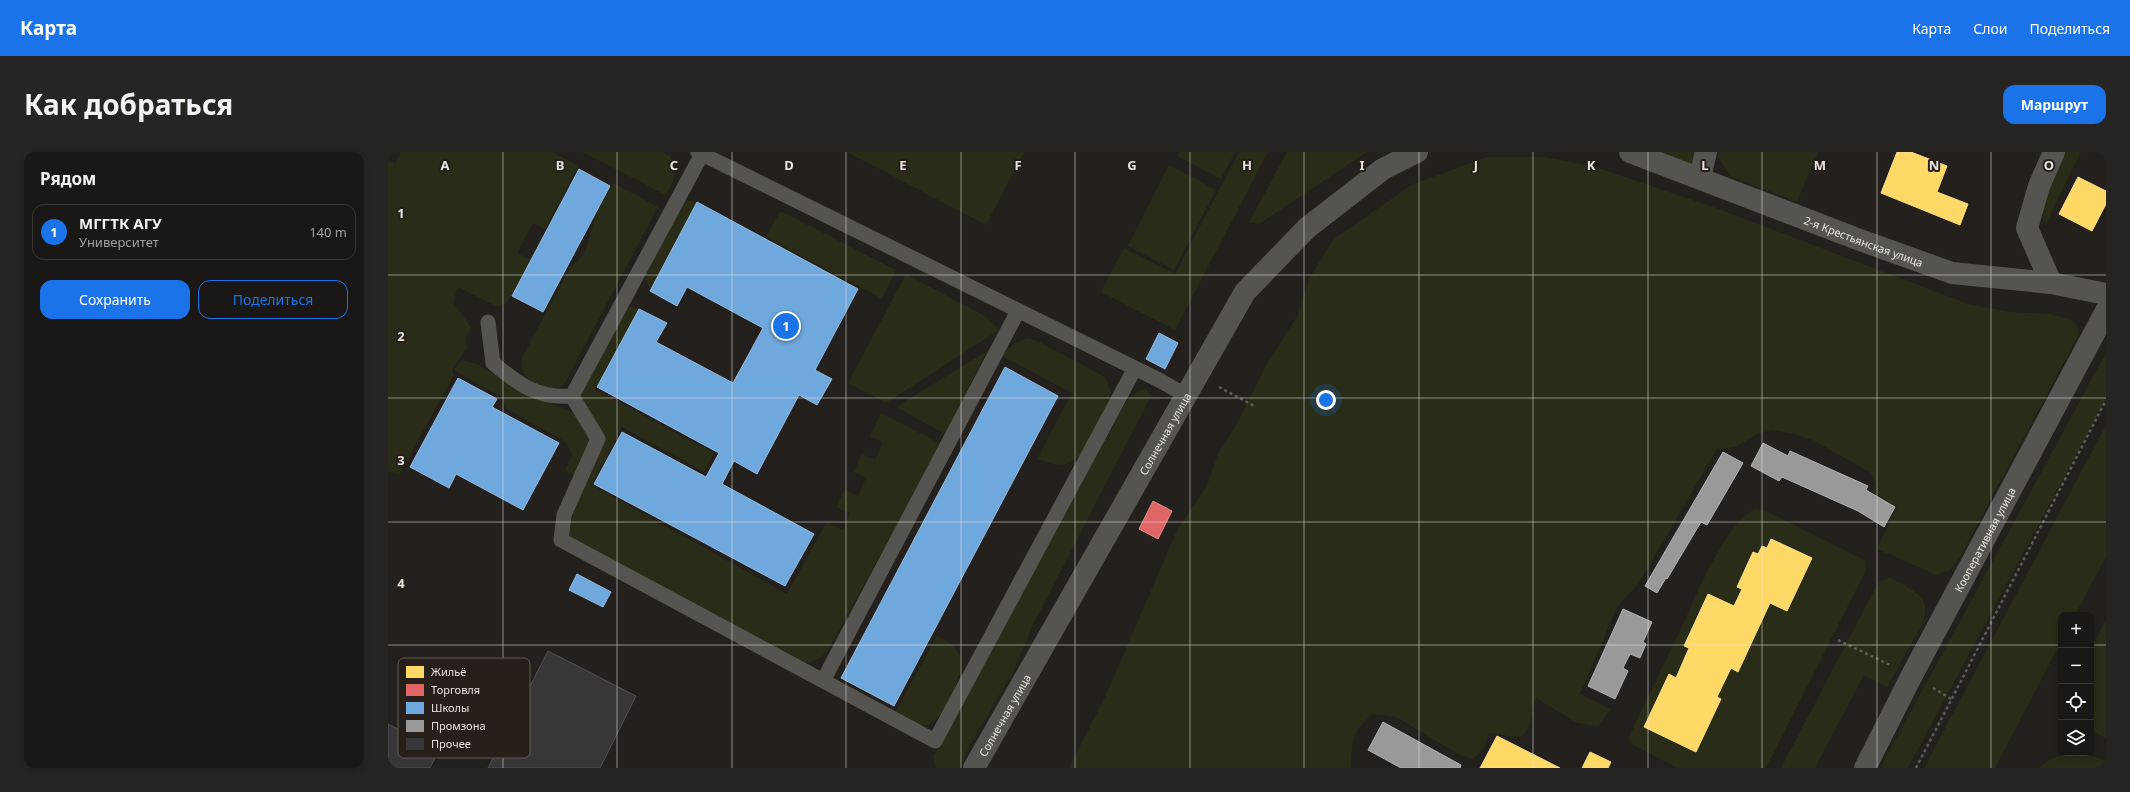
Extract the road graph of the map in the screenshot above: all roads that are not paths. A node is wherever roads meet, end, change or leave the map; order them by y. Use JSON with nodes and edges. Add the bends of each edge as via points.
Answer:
{"nodes":[{"id":1,"x":1417,"y":152,"type":"edge"},
{"id":2,"x":1630,"y":152,"type":"edge"},
{"id":3,"x":1706,"y":152,"type":"edge"},
{"id":4,"x":2054,"y":152,"type":"edge"},
{"id":5,"x":700,"y":153,"type":"edge"},
{"id":6,"x":1700,"y":177,"type":"junction"},
{"id":7,"x":2051,"y":283,"type":"junction"},
{"id":8,"x":2106,"y":294,"type":"edge"},
{"id":9,"x":1018,"y":310,"type":"junction"},
{"id":10,"x":2106,"y":311,"type":"edge"},
{"id":11,"x":488,"y":322,"type":"dead end"},
{"id":12,"x":1135,"y":368,"type":"junction"},
{"id":13,"x":572,"y":396,"type":"junction"},
{"id":14,"x":1187,"y":396,"type":"junction"},
{"id":15,"x":824,"y":679,"type":"junction"},
{"id":16,"x":974,"y":768,"type":"edge"},
{"id":17,"x":1865,"y":768,"type":"edge"}],
"edges":[{"from":1,"to":14,"type":"street","name":"Солнечная улица","via":[[1383,169],[1307,228],[1245,292]]},
{"from":2,"to":6,"type":"street","name":"2-я Крестьянская улица"},
{"from":3,"to":6,"type":"street"},
{"from":4,"to":7,"type":"street","via":[[2039,186],[2027,228]]},
{"from":5,"to":9,"type":"lane"},
{"from":5,"to":13,"type":"lane"},
{"from":6,"to":7,"type":"street","name":"2-я Крестьянская улица","via":[[1952,273]]},
{"from":7,"to":8,"type":"street","name":"2-я Крестьянская улица"},
{"from":9,"to":12,"type":"lane"},
{"from":9,"to":15,"type":"lane"},
{"from":10,"to":17,"type":"street","name":"Кооперативная улица"},
{"from":11,"to":13,"type":"lane","via":[[493,363],[517,383],[540,393],[555,398]]},
{"from":12,"to":14,"type":"lane"},
{"from":12,"to":15,"type":"lane","via":[[935,741]]},
{"from":13,"to":15,"type":"lane","via":[[598,439],[564,515],[562,540]]},
{"from":14,"to":16,"type":"street","name":"Солнечная улица"}]}
